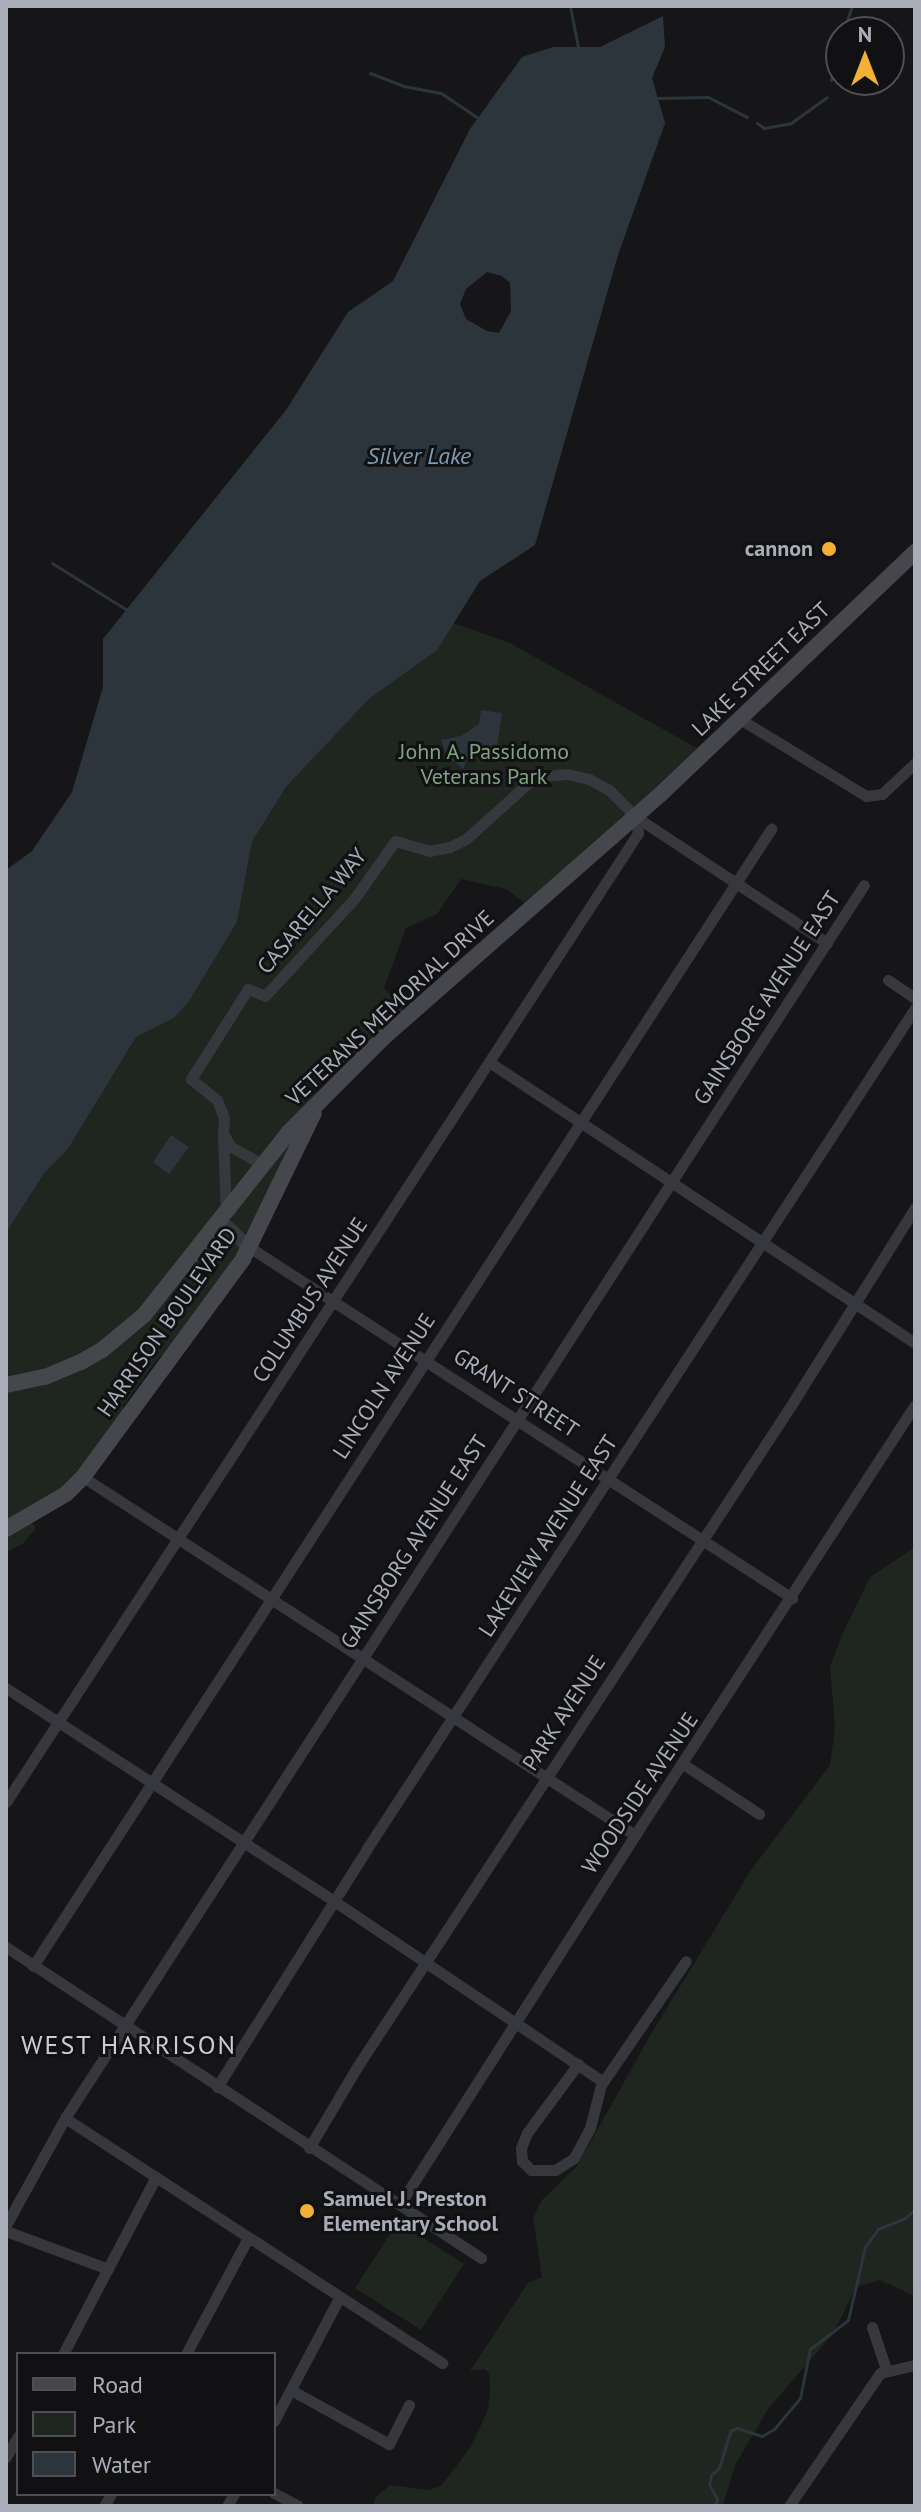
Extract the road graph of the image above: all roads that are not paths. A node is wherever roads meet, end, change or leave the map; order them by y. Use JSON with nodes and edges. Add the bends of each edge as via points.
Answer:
{"nodes":[{"id":1,"x":915,"y":552,"type":"edge"},
{"id":2,"x":740,"y":719,"type":"junction"},
{"id":3,"x":915,"y":763,"type":"edge"},
{"id":4,"x":636,"y":817,"type":"junction"},
{"id":5,"x":771,"y":829,"type":"dead end"},
{"id":6,"x":738,"y":882,"type":"junction"},
{"id":7,"x":864,"y":885,"type":"dead end"},
{"id":8,"x":827,"y":943,"type":"junction"},
{"id":9,"x":888,"y":980,"type":"dead end"},
{"id":10,"x":915,"y":998,"type":"edge"},
{"id":11,"x":915,"y":1008,"type":"edge"},
{"id":12,"x":489,"y":1062,"type":"junction"},
{"id":13,"x":318,"y":1104,"type":"junction"},
{"id":14,"x":580,"y":1124,"type":"junction"},
{"id":15,"x":223,"y":1133,"type":"junction"},
{"id":16,"x":262,"y":1164,"type":"junction"},
{"id":17,"x":671,"y":1182,"type":"junction"},
{"id":18,"x":915,"y":1208,"type":"edge"},
{"id":19,"x":223,"y":1216,"type":"junction"},
{"id":20,"x":761,"y":1240,"type":"junction"},
{"id":21,"x":249,"y":1247,"type":"junction"},
{"id":22,"x":334,"y":1301,"type":"junction"},
{"id":23,"x":855,"y":1303,"type":"junction"},
{"id":24,"x":915,"y":1343,"type":"edge"},
{"id":25,"x":425,"y":1360,"type":"junction"},
{"id":26,"x":6,"y":1385,"type":"edge"},
{"id":27,"x":915,"y":1405,"type":"edge"},
{"id":28,"x":517,"y":1420,"type":"junction"},
{"id":29,"x":83,"y":1477,"type":"junction"},
{"id":30,"x":609,"y":1480,"type":"junction"},
{"id":31,"x":6,"y":1529,"type":"edge"},
{"id":32,"x":177,"y":1538,"type":"junction"},
{"id":33,"x":701,"y":1539,"type":"junction"},
{"id":34,"x":792,"y":1598,"type":"junction"},
{"id":35,"x":270,"y":1599,"type":"junction"},
{"id":36,"x":362,"y":1658,"type":"junction"},
{"id":37,"x":6,"y":1688,"type":"edge"},
{"id":38,"x":454,"y":1717,"type":"junction"},
{"id":39,"x":60,"y":1723,"type":"junction"},
{"id":40,"x":683,"y":1764,"type":"junction"},
{"id":41,"x":546,"y":1777,"type":"junction"},
{"id":42,"x":151,"y":1782,"type":"junction"},
{"id":43,"x":6,"y":1802,"type":"edge"},
{"id":44,"x":759,"y":1814,"type":"dead end"},
{"id":45,"x":635,"y":1835,"type":"junction"},
{"id":46,"x":242,"y":1842,"type":"junction"},
{"id":47,"x":334,"y":1901,"type":"junction"},
{"id":48,"x":6,"y":1947,"type":"edge"},
{"id":49,"x":686,"y":1961,"type":"dead end"},
{"id":50,"x":426,"y":1962,"type":"junction"},
{"id":51,"x":33,"y":1966,"type":"junction"},
{"id":52,"x":516,"y":2021,"type":"junction"},
{"id":53,"x":124,"y":2025,"type":"junction"},
{"id":54,"x":578,"y":2064,"type":"junction"},
{"id":55,"x":603,"y":2082,"type":"junction"},
{"id":56,"x":217,"y":2087,"type":"junction"},
{"id":57,"x":65,"y":2118,"type":"junction"},
{"id":58,"x":309,"y":2148,"type":"junction"},
{"id":59,"x":156,"y":2177,"type":"junction"},
{"id":60,"x":400,"y":2204,"type":"junction"},
{"id":61,"x":6,"y":2228,"type":"edge"},
{"id":62,"x":248,"y":2238,"type":"junction"},
{"id":63,"x":481,"y":2258,"type":"dead end"},
{"id":64,"x":108,"y":2269,"type":"junction"},
{"id":65,"x":339,"y":2298,"type":"junction"},
{"id":66,"x":872,"y":2327,"type":"dead end"},
{"id":67,"x":64,"y":2352,"type":"edge"},
{"id":68,"x":187,"y":2352,"type":"edge"},
{"id":69,"x":442,"y":2363,"type":"dead end"},
{"id":70,"x":915,"y":2365,"type":"edge"},
{"id":71,"x":886,"y":2369,"type":"junction"},
{"id":72,"x":291,"y":2390,"type":"junction"},
{"id":73,"x":409,"y":2405,"type":"dead end"},
{"id":74,"x":276,"y":2417,"type":"edge"},
{"id":75,"x":16,"y":2440,"type":"edge"},
{"id":76,"x":6,"y":2457,"type":"edge"},
{"id":77,"x":276,"y":2494,"type":"edge"},
{"id":78,"x":298,"y":2506,"type":"edge"},
{"id":79,"x":789,"y":2506,"type":"edge"}],
"edges":[{"from":1,"to":2,"type":"main road","name":"LAKE STREET EAST"},
{"from":2,"to":3,"type":"street","via":[[866,796],[875,798]]},
{"from":2,"to":4,"type":"main road","name":"LAKE STREET EAST"},
{"from":4,"to":6,"type":"street","name":"CASARELLA WAY"},
{"from":4,"to":12,"type":"street","name":"COLUMBUS AVENUE","via":[[638,833]]},
{"from":4,"to":13,"type":"main road","name":"VETERANS MEMORIAL DRIVE","via":[[383,1038]]},
{"from":4,"to":15,"type":"street","name":"CASARELLA WAY","via":[[609,790],[589,779],[544,776],[450,847],[429,851],[395,841],[354,899],[265,996],[248,989],[191,1079],[217,1100]]},
{"from":5,"to":6,"type":"street","name":"LINCOLN AVENUE"},
{"from":6,"to":8,"type":"street","name":"CASARELLA WAY"},
{"from":6,"to":14,"type":"street","name":"LINCOLN AVENUE"},
{"from":7,"to":8,"type":"street","name":"GAINSBORG AVENUE EAST"},
{"from":8,"to":17,"type":"street","name":"GAINSBORG AVENUE EAST"},
{"from":9,"to":10,"type":"street"},
{"from":11,"to":20,"type":"street","name":"LAKEVIEW AVENUE EAST"},
{"from":12,"to":14,"type":"street"},
{"from":12,"to":22,"type":"street","name":"COLUMBUS AVENUE"},
{"from":13,"to":16,"type":"main road","name":"VETERANS MEMORIAL DRIVE"},
{"from":13,"to":21,"type":"main road","name":"HARRISON BOULEVARD"},
{"from":14,"to":17,"type":"street"},
{"from":14,"to":25,"type":"street","name":"LINCOLN AVENUE"},
{"from":15,"to":16,"type":"street","via":[[238,1154]]},
{"from":15,"to":19,"type":"street"},
{"from":16,"to":19,"type":"main road","name":"VETERANS MEMORIAL DRIVE"},
{"from":17,"to":20,"type":"street"},
{"from":17,"to":28,"type":"street","name":"GAINSBORG AVENUE EAST"},
{"from":18,"to":23,"type":"street","name":"PARK AVENUE"},
{"from":19,"to":21,"type":"street","name":"GRANT STREET"},
{"from":19,"to":26,"type":"main road","name":"VETERANS MEMORIAL DRIVE","via":[[171,1284],[124,1333],[63,1371]]},
{"from":20,"to":23,"type":"street"},
{"from":20,"to":30,"type":"street","name":"LAKEVIEW AVENUE EAST"},
{"from":21,"to":22,"type":"street","name":"GRANT STREET"},
{"from":21,"to":29,"type":"main road","name":"HARRISON BOULEVARD"},
{"from":22,"to":25,"type":"street","name":"GRANT STREET"},
{"from":22,"to":32,"type":"street","name":"COLUMBUS AVENUE"},
{"from":23,"to":24,"type":"street"},
{"from":23,"to":33,"type":"street","name":"PARK AVENUE"},
{"from":25,"to":28,"type":"street","name":"GRANT STREET"},
{"from":25,"to":35,"type":"street","name":"LINCOLN AVENUE"},
{"from":27,"to":34,"type":"street","name":"WOODSIDE AVENUE"},
{"from":28,"to":30,"type":"street","name":"GRANT STREET"},
{"from":28,"to":36,"type":"street","name":"GAINSBORG AVENUE EAST"},
{"from":29,"to":31,"type":"main road","name":"HARRISON BOULEVARD","via":[[66,1494]]},
{"from":29,"to":32,"type":"street"},
{"from":30,"to":33,"type":"street","name":"GRANT STREET"},
{"from":30,"to":38,"type":"street","name":"LAKEVIEW AVENUE EAST"},
{"from":32,"to":35,"type":"street"},
{"from":32,"to":39,"type":"street","name":"COLUMBUS AVENUE"},
{"from":33,"to":34,"type":"street","name":"GRANT STREET"},
{"from":33,"to":41,"type":"street","name":"PARK AVENUE"},
{"from":34,"to":40,"type":"street","name":"WOODSIDE AVENUE"},
{"from":35,"to":36,"type":"street"},
{"from":35,"to":42,"type":"street","name":"LINCOLN AVENUE"},
{"from":36,"to":38,"type":"street"},
{"from":36,"to":46,"type":"street","name":"GAINSBORG AVENUE EAST"},
{"from":37,"to":39,"type":"street"},
{"from":38,"to":41,"type":"street"},
{"from":38,"to":47,"type":"street","name":"LAKEVIEW AVENUE EAST"},
{"from":39,"to":42,"type":"street"},
{"from":39,"to":43,"type":"street","name":"COLUMBUS AVENUE"},
{"from":40,"to":44,"type":"street"},
{"from":40,"to":45,"type":"street","name":"WOODSIDE AVENUE"},
{"from":41,"to":45,"type":"street"},
{"from":41,"to":50,"type":"street","name":"PARK AVENUE"},
{"from":42,"to":46,"type":"street"},
{"from":42,"to":51,"type":"street","name":"LINCOLN AVENUE"},
{"from":45,"to":52,"type":"street","name":"WOODSIDE AVENUE"},
{"from":46,"to":47,"type":"street"},
{"from":46,"to":53,"type":"street","name":"GAINSBORG AVENUE EAST"},
{"from":47,"to":50,"type":"street"},
{"from":47,"to":56,"type":"street","name":"LAKEVIEW AVENUE EAST"},
{"from":48,"to":51,"type":"street"},
{"from":49,"to":55,"type":"street"},
{"from":50,"to":52,"type":"street"},
{"from":50,"to":58,"type":"street","name":"PARK AVENUE"},
{"from":51,"to":53,"type":"street"},
{"from":52,"to":54,"type":"street"},
{"from":52,"to":60,"type":"street","name":"WOODSIDE AVENUE"},
{"from":53,"to":56,"type":"street"},
{"from":53,"to":57,"type":"street","name":"GAINSBORG AVENUE EAST"},
{"from":54,"to":55,"type":"street"},
{"from":54,"to":55,"type":"street","via":[[527,2133],[521,2148],[525,2166],[555,2170],[574,2158],[590,2128]]},
{"from":56,"to":58,"type":"street"},
{"from":57,"to":59,"type":"street"},
{"from":57,"to":61,"type":"street","name":"GAINSBORG AVENUE EAST"},
{"from":58,"to":60,"type":"street"},
{"from":59,"to":62,"type":"street"},
{"from":59,"to":64,"type":"street"},
{"from":60,"to":63,"type":"street"},
{"from":61,"to":64,"type":"street"},
{"from":62,"to":65,"type":"street"},
{"from":62,"to":68,"type":"street"},
{"from":64,"to":67,"type":"street"},
{"from":65,"to":69,"type":"street"},
{"from":65,"to":72,"type":"street"},
{"from":66,"to":71,"type":"street"},
{"from":70,"to":71,"type":"street"},
{"from":71,"to":79,"type":"street"},
{"from":72,"to":73,"type":"street","via":[[389,2444]]},
{"from":72,"to":74,"type":"street"},
{"from":75,"to":76,"type":"street"},
{"from":77,"to":78,"type":"street"}]}
